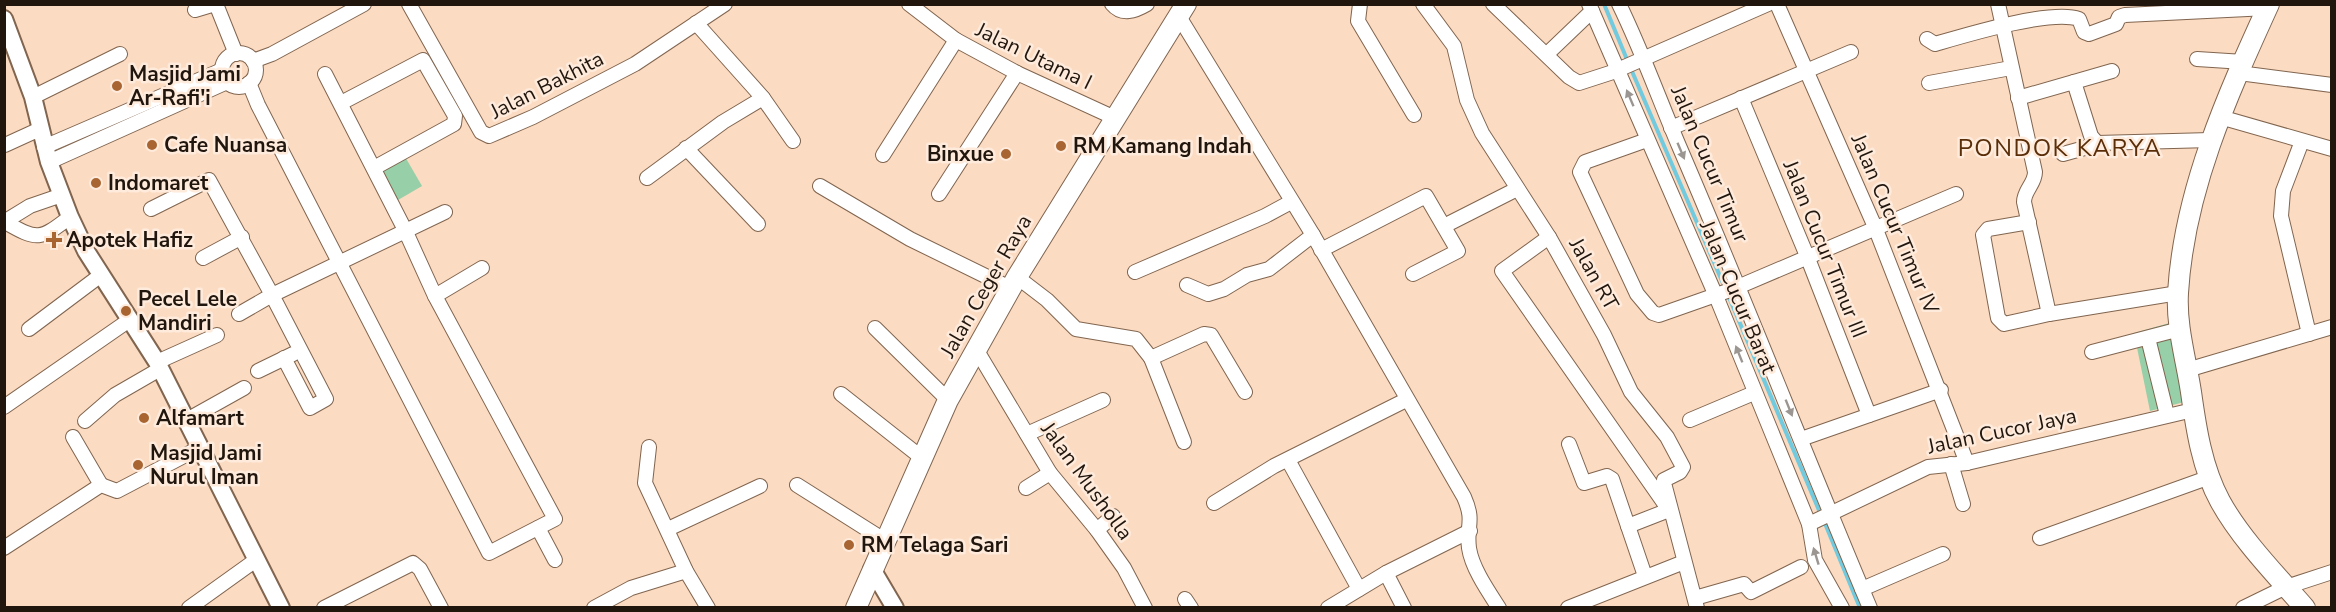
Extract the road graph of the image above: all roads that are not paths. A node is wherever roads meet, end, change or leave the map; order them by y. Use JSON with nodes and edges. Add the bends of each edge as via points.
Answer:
{"nodes":[{"id":1,"x":215,"y":4,"type":"edge"},
{"id":2,"x":364,"y":4,"type":"edge"},
{"id":3,"x":409,"y":4,"type":"edge"},
{"id":4,"x":725,"y":4,"type":"edge"},
{"id":5,"x":909,"y":4,"type":"edge"},
{"id":6,"x":1112,"y":4,"type":"edge"},
{"id":7,"x":1147,"y":4,"type":"edge"},
{"id":8,"x":1360,"y":4,"type":"edge"},
{"id":9,"x":1424,"y":4,"type":"edge"},
{"id":10,"x":1493,"y":4,"type":"edge"},
{"id":11,"x":1619,"y":4,"type":"edge"},
{"id":12,"x":1768,"y":4,"type":"edge"},
{"id":13,"x":1777,"y":4,"type":"edge"},
{"id":14,"x":1998,"y":4,"type":"edge"},
{"id":15,"x":2269,"y":6,"type":"edge"},
{"id":16,"x":1591,"y":8,"type":"edge"},
{"id":17,"x":195,"y":10,"type":"dead end"},
{"id":18,"x":1182,"y":10,"type":"edge"},
{"id":19,"x":4,"y":19,"type":"edge"},
{"id":20,"x":696,"y":23,"type":"junction"},
{"id":21,"x":2002,"y":25,"type":"junction"},
{"id":22,"x":1927,"y":39,"type":"dead end"},
{"id":23,"x":956,"y":40,"type":"junction"},
{"id":24,"x":232,"y":51,"type":"junction"},
{"id":25,"x":1851,"y":52,"type":"dead end"},
{"id":26,"x":120,"y":54,"type":"dead end"},
{"id":27,"x":1547,"y":54,"type":"junction"},
{"id":28,"x":1642,"y":58,"type":"junction"},
{"id":29,"x":2197,"y":59,"type":"dead end"},
{"id":30,"x":254,"y":64,"type":"junction"},
{"id":31,"x":2012,"y":68,"type":"junction"},
{"id":32,"x":2242,"y":68,"type":"junction"},
{"id":33,"x":1620,"y":69,"type":"junction"},
{"id":34,"x":1806,"y":71,"type":"junction"},
{"id":35,"x":2112,"y":71,"type":"dead end"},
{"id":36,"x":1017,"y":73,"type":"junction"},
{"id":37,"x":325,"y":74,"type":"dead end"},
{"id":38,"x":225,"y":76,"type":"junction"},
{"id":39,"x":2074,"y":82,"type":"junction"},
{"id":40,"x":1929,"y":83,"type":"dead end"},
{"id":41,"x":246,"y":85,"type":"junction"},
{"id":42,"x":2331,"y":85,"type":"edge"},
{"id":43,"x":33,"y":97,"type":"junction"},
{"id":44,"x":763,"y":98,"type":"junction"},
{"id":45,"x":1741,"y":98,"type":"junction"},
{"id":46,"x":2018,"y":98,"type":"junction"},
{"id":47,"x":341,"y":103,"type":"junction"},
{"id":48,"x":144,"y":105,"type":"junction"},
{"id":49,"x":1414,"y":115,"type":"dead end"},
{"id":50,"x":2220,"y":117,"type":"junction"},
{"id":51,"x":150,"y":118,"type":"junction"},
{"id":52,"x":1115,"y":118,"type":"junction"},
{"id":53,"x":1671,"y":128,"type":"junction"},
{"id":54,"x":40,"y":129,"type":"junction"},
{"id":55,"x":1647,"y":140,"type":"junction"},
{"id":56,"x":2211,"y":140,"type":"junction"},
{"id":57,"x":793,"y":141,"type":"dead end"},
{"id":58,"x":2302,"y":141,"type":"junction"},
{"id":59,"x":2099,"y":144,"type":"junction"},
{"id":60,"x":5,"y":145,"type":"edge"},
{"id":61,"x":686,"y":148,"type":"junction"},
{"id":62,"x":2331,"y":149,"type":"edge"},
{"id":63,"x":47,"y":154,"type":"junction"},
{"id":64,"x":2063,"y":154,"type":"dead end"},
{"id":65,"x":883,"y":155,"type":"dead end"},
{"id":66,"x":374,"y":168,"type":"junction"},
{"id":67,"x":647,"y":178,"type":"dead end"},
{"id":68,"x":819,"y":186,"type":"dead end"},
{"id":69,"x":1517,"y":189,"type":"junction"},
{"id":70,"x":939,"y":194,"type":"dead end"},
{"id":71,"x":1956,"y":194,"type":"dead end"},
{"id":72,"x":62,"y":195,"type":"junction"},
{"id":73,"x":1291,"y":202,"type":"junction"},
{"id":74,"x":151,"y":209,"type":"dead end"},
{"id":75,"x":445,"y":212,"type":"dead end"},
{"id":76,"x":70,"y":217,"type":"junction"},
{"id":77,"x":5,"y":222,"type":"edge"},
{"id":78,"x":2029,"y":222,"type":"junction"},
{"id":79,"x":758,"y":224,"type":"dead end"},
{"id":80,"x":1444,"y":226,"type":"junction"},
{"id":81,"x":1875,"y":227,"type":"junction"},
{"id":82,"x":405,"y":230,"type":"junction"},
{"id":83,"x":1313,"y":235,"type":"junction"},
{"id":84,"x":242,"y":237,"type":"junction"},
{"id":85,"x":1549,"y":237,"type":"junction"},
{"id":86,"x":1321,"y":250,"type":"junction"},
{"id":87,"x":1807,"y":256,"type":"junction"},
{"id":88,"x":203,"y":258,"type":"dead end"},
{"id":89,"x":339,"y":262,"type":"junction"},
{"id":90,"x":482,"y":268,"type":"dead end"},
{"id":91,"x":1135,"y":272,"type":"dead end"},
{"id":92,"x":1413,"y":274,"type":"dead end"},
{"id":93,"x":101,"y":275,"type":"junction"},
{"id":94,"x":1015,"y":283,"type":"junction"},
{"id":95,"x":1187,"y":285,"type":"dead end"},
{"id":96,"x":1727,"y":291,"type":"junction"},
{"id":97,"x":2178,"y":293,"type":"junction"},
{"id":98,"x":272,"y":295,"type":"junction"},
{"id":99,"x":435,"y":296,"type":"junction"},
{"id":100,"x":239,"y":314,"type":"dead end"},
{"id":101,"x":2049,"y":314,"type":"junction"},
{"id":102,"x":128,"y":321,"type":"junction"},
{"id":103,"x":875,"y":328,"type":"dead end"},
{"id":104,"x":2331,"y":328,"type":"edge"},
{"id":105,"x":29,"y":329,"type":"dead end"},
{"id":106,"x":2180,"y":329,"type":"junction"},
{"id":107,"x":2309,"y":334,"type":"junction"},
{"id":108,"x":217,"y":335,"type":"dead end"},
{"id":109,"x":2148,"y":338,"type":"junction"},
{"id":110,"x":976,"y":349,"type":"junction"},
{"id":111,"x":300,"y":350,"type":"junction"},
{"id":112,"x":2092,"y":352,"type":"dead end"},
{"id":113,"x":284,"y":358,"type":"junction"},
{"id":114,"x":1150,"y":358,"type":"junction"},
{"id":115,"x":158,"y":365,"type":"junction"},
{"id":116,"x":2187,"y":370,"type":"junction"},
{"id":117,"x":258,"y":371,"type":"dead end"},
{"id":118,"x":244,"y":388,"type":"dead end"},
{"id":119,"x":1941,"y":390,"type":"junction"},
{"id":120,"x":1245,"y":392,"type":"dead end"},
{"id":121,"x":1755,"y":393,"type":"junction"},
{"id":122,"x":842,"y":394,"type":"dead end"},
{"id":123,"x":948,"y":400,"type":"junction"},
{"id":124,"x":1103,"y":400,"type":"dead end"},
{"id":125,"x":1406,"y":400,"type":"junction"},
{"id":126,"x":4,"y":407,"type":"edge"},
{"id":127,"x":2193,"y":410,"type":"junction"},
{"id":128,"x":2167,"y":415,"type":"junction"},
{"id":129,"x":1869,"y":416,"type":"junction"},
{"id":130,"x":1689,"y":420,"type":"dead end"},
{"id":131,"x":85,"y":421,"type":"dead end"},
{"id":132,"x":185,"y":421,"type":"junction"},
{"id":133,"x":1027,"y":434,"type":"junction"},
{"id":134,"x":73,"y":437,"type":"dead end"},
{"id":135,"x":1801,"y":439,"type":"junction"},
{"id":136,"x":1184,"y":442,"type":"dead end"},
{"id":137,"x":1569,"y":444,"type":"dead end"},
{"id":138,"x":649,"y":447,"type":"dead end"},
{"id":139,"x":199,"y":448,"type":"junction"},
{"id":140,"x":922,"y":458,"type":"junction"},
{"id":141,"x":1288,"y":460,"type":"junction"},
{"id":142,"x":1967,"y":463,"type":"junction"},
{"id":143,"x":1952,"y":464,"type":"junction"},
{"id":144,"x":1050,"y":473,"type":"junction"},
{"id":145,"x":2210,"y":477,"type":"junction"},
{"id":146,"x":101,"y":485,"type":"junction"},
{"id":147,"x":797,"y":485,"type":"dead end"},
{"id":148,"x":760,"y":486,"type":"dead end"},
{"id":149,"x":1026,"y":488,"type":"dead end"},
{"id":150,"x":1214,"y":503,"type":"dead end"},
{"id":151,"x":1963,"y":504,"type":"dead end"},
{"id":152,"x":1669,"y":510,"type":"junction"},
{"id":153,"x":1830,"y":515,"type":"junction"},
{"id":154,"x":1113,"y":516,"type":"dead end"},
{"id":155,"x":1810,"y":524,"type":"junction"},
{"id":156,"x":1628,"y":526,"type":"junction"},
{"id":157,"x":538,"y":528,"type":"junction"},
{"id":158,"x":668,"y":529,"type":"junction"},
{"id":159,"x":1097,"y":530,"type":"junction"},
{"id":160,"x":1470,"y":531,"type":"junction"},
{"id":161,"x":2040,"y":538,"type":"dead end"},
{"id":162,"x":884,"y":540,"type":"junction"},
{"id":163,"x":4,"y":548,"type":"edge"},
{"id":164,"x":1943,"y":554,"type":"dead end"},
{"id":165,"x":256,"y":560,"type":"junction"},
{"id":166,"x":555,"y":560,"type":"dead end"},
{"id":167,"x":1684,"y":562,"type":"junction"},
{"id":168,"x":1801,"y":567,"type":"dead end"},
{"id":169,"x":872,"y":569,"type":"junction"},
{"id":170,"x":686,"y":571,"type":"junction"},
{"id":171,"x":2331,"y":572,"type":"edge"},
{"id":172,"x":1386,"y":573,"type":"junction"},
{"id":173,"x":1645,"y":576,"type":"junction"},
{"id":174,"x":2286,"y":587,"type":"junction"},
{"id":175,"x":1359,"y":589,"type":"junction"},
{"id":176,"x":1862,"y":589,"type":"junction"},
{"id":177,"x":1696,"y":603,"type":"edge"},
{"id":178,"x":189,"y":608,"type":"edge"},
{"id":179,"x":281,"y":608,"type":"edge"},
{"id":180,"x":324,"y":608,"type":"edge"},
{"id":181,"x":441,"y":608,"type":"edge"},
{"id":182,"x":594,"y":608,"type":"edge"},
{"id":183,"x":708,"y":608,"type":"edge"},
{"id":184,"x":856,"y":608,"type":"edge"},
{"id":185,"x":895,"y":608,"type":"edge"},
{"id":186,"x":1145,"y":608,"type":"edge"},
{"id":187,"x":1328,"y":608,"type":"edge"},
{"id":188,"x":1404,"y":608,"type":"edge"},
{"id":189,"x":1499,"y":608,"type":"edge"},
{"id":190,"x":1568,"y":608,"type":"edge"},
{"id":191,"x":1842,"y":608,"type":"edge"},
{"id":192,"x":1870,"y":608,"type":"edge"},
{"id":193,"x":2243,"y":608,"type":"edge"},
{"id":194,"x":2305,"y":608,"type":"edge"}],
"edges":[{"from":1,"to":17,"type":"street"},
{"from":1,"to":24,"type":"street"},
{"from":2,"to":30,"type":"street"},
{"from":3,"to":20,"type":"street","name":"Jalan Bakhita","via":[[481,132],[489,136],[636,64]]},
{"from":4,"to":20,"type":"street","name":"Jalan Bakhita"},
{"from":5,"to":23,"type":"street","name":"Jalan Utama I"},
{"from":6,"to":7,"type":"street","via":[[1126,12]]},
{"from":8,"to":49,"type":"street","via":[[1358,21]]},
{"from":9,"to":69,"type":"street","name":"Jalan RT","via":[[1454,46],[1467,100],[1482,133]]},
{"from":10,"to":27,"type":"street"},
{"from":11,"to":28,"type":"street","name":"Jalan Cucur Timur"},
{"from":12,"to":28,"type":"street"},
{"from":13,"to":34,"type":"street","name":"Jalan Cucur Timur IV"},
{"from":14,"to":21,"type":"street"},
{"from":15,"to":21,"type":"street","via":[[2125,15],[2116,24],[2089,34],[2079,20],[2064,17]]},
{"from":15,"to":32,"type":"main road"},
{"from":16,"to":27,"type":"street"},
{"from":16,"to":33,"type":"street","name":"Jalan Cucur Barat"},
{"from":18,"to":52,"type":"main road","name":"Jalan Ceger Raya"},
{"from":18,"to":73,"type":"street"},
{"from":19,"to":43,"type":"street"},
{"from":20,"to":44,"type":"street"},
{"from":21,"to":22,"type":"street","via":[[1935,44]]},
{"from":21,"to":31,"type":"street"},
{"from":23,"to":36,"type":"street","name":"Jalan Utama I"},
{"from":23,"to":65,"type":"street"},
{"from":24,"to":30,"type":"street","via":[[246,55]]},
{"from":24,"to":38,"type":"street"},
{"from":25,"to":34,"type":"street"},
{"from":26,"to":43,"type":"street"},
{"from":27,"to":33,"type":"street","via":[[1579,83]]},
{"from":28,"to":33,"type":"street"},
{"from":28,"to":53,"type":"street","name":"Jalan Cucur Timur"},
{"from":29,"to":32,"type":"street"},
{"from":30,"to":41,"type":"street","via":[[255,77]]},
{"from":31,"to":40,"type":"street"},
{"from":31,"to":46,"type":"street"},
{"from":32,"to":42,"type":"street"},
{"from":32,"to":50,"type":"main road"},
{"from":55,"to":33,"type":"street","name":"Jalan Cucur Barat","one_way":true},
{"from":34,"to":45,"type":"street"},
{"from":34,"to":81,"type":"street","name":"Jalan Cucur Timur IV"},
{"from":35,"to":39,"type":"street"},
{"from":36,"to":52,"type":"street","name":"Jalan Utama I"},
{"from":36,"to":70,"type":"street"},
{"from":37,"to":47,"type":"street"},
{"from":38,"to":41,"type":"street","via":[[232,86]]},
{"from":38,"to":48,"type":"street"},
{"from":38,"to":51,"type":"street"},
{"from":39,"to":46,"type":"street"},
{"from":39,"to":59,"type":"street","via":[[2091,136]]},
{"from":41,"to":89,"type":"street"},
{"from":43,"to":54,"type":"street"},
{"from":44,"to":57,"type":"street"},
{"from":44,"to":61,"type":"street"},
{"from":45,"to":53,"type":"street"},
{"from":45,"to":87,"type":"street","name":"Jalan Cucur Timur III"},
{"from":46,"to":78,"type":"street","via":[[2035,172],[2024,196]]},
{"from":47,"to":66,"type":"street"},
{"from":47,"to":66,"type":"street","via":[[423,60],[455,116],[454,124]]},
{"from":48,"to":51,"type":"street"},
{"from":48,"to":63,"type":"street"},
{"from":50,"to":56,"type":"main road"},
{"from":50,"to":58,"type":"street"},
{"from":51,"to":63,"type":"street"},
{"from":52,"to":94,"type":"main road","name":"Jalan Ceger Raya"},
{"from":53,"to":96,"type":"street","name":"Jalan Cucur Timur","one_way":true},
{"from":54,"to":60,"type":"street"},
{"from":54,"to":63,"type":"street"},
{"from":55,"to":96,"type":"street","name":"Jalan Cucur Barat"},
{"from":55,"to":96,"type":"street","via":[[1585,162],[1580,168],[1633,286],[1653,312],[1662,315]]},
{"from":56,"to":59,"type":"street"},
{"from":56,"to":97,"type":"main road","via":[[2188,219]]},
{"from":58,"to":62,"type":"street"},
{"from":58,"to":107,"type":"street","via":[[2283,191],[2281,216]]},
{"from":59,"to":64,"type":"street"},
{"from":61,"to":67,"type":"street"},
{"from":61,"to":79,"type":"street"},
{"from":63,"to":72,"type":"street"},
{"from":66,"to":82,"type":"street"},
{"from":68,"to":94,"type":"street","via":[[910,239]]},
{"from":69,"to":80,"type":"street"},
{"from":69,"to":85,"type":"street","name":"Jalan RT"},
{"from":71,"to":81,"type":"street"},
{"from":72,"to":76,"type":"street"},
{"from":72,"to":77,"type":"street","via":[[30,206]]},
{"from":73,"to":83,"type":"street"},
{"from":73,"to":91,"type":"street"},
{"from":74,"to":84,"type":"street","via":[[209,180]]},
{"from":75,"to":82,"type":"street"},
{"from":76,"to":77,"type":"street","via":[[46,235],[28,236]]},
{"from":76,"to":93,"type":"street"},
{"from":78,"to":101,"type":"street"},
{"from":78,"to":101,"type":"street","via":[[1988,229],[1983,236],[1998,318],[2004,324],[2013,324]]},
{"from":80,"to":86,"type":"street","via":[[1426,195]]},
{"from":80,"to":92,"type":"street","via":[[1458,250]]},
{"from":81,"to":87,"type":"street"},
{"from":81,"to":119,"type":"street","name":"Jalan Cucur Timur IV"},
{"from":82,"to":89,"type":"street"},
{"from":82,"to":99,"type":"street"},
{"from":83,"to":86,"type":"street"},
{"from":83,"to":95,"type":"street","via":[[1269,268],[1224,289],[1208,294]]},
{"from":84,"to":88,"type":"street"},
{"from":84,"to":98,"type":"street"},
{"from":85,"to":152,"type":"street","name":"Jalan RT","via":[[1631,392],[1667,437],[1683,467],[1665,480]]},
{"from":85,"to":152,"type":"street","via":[[1502,272]]},
{"from":86,"to":125,"type":"street"},
{"from":87,"to":96,"type":"street"},
{"from":87,"to":129,"type":"street","name":"Jalan Cucur Timur III"},
{"from":89,"to":98,"type":"street"},
{"from":89,"to":157,"type":"street","via":[[489,553]]},
{"from":90,"to":99,"type":"street"},
{"from":93,"to":102,"type":"street"},
{"from":93,"to":105,"type":"street"},
{"from":94,"to":110,"type":"main road","name":"Jalan Ceger Raya"},
{"from":94,"to":114,"type":"street","via":[[1047,300],[1076,329],[1136,339]]},
{"from":121,"to":96,"type":"street","name":"Jalan Cucur Barat","one_way":true},
{"from":96,"to":135,"type":"street","name":"Jalan Cucur Timur","one_way":true},
{"from":97,"to":101,"type":"street"},
{"from":97,"to":106,"type":"main road"},
{"from":98,"to":100,"type":"street"},
{"from":98,"to":111,"type":"street"},
{"from":99,"to":157,"type":"street","via":[[555,519]]},
{"from":102,"to":115,"type":"street"},
{"from":102,"to":126,"type":"street"},
{"from":103,"to":123,"type":"street"},
{"from":104,"to":107,"type":"street"},
{"from":106,"to":109,"type":"street"},
{"from":106,"to":116,"type":"main road"},
{"from":107,"to":116,"type":"street"},
{"from":108,"to":115,"type":"street"},
{"from":109,"to":112,"type":"street"},
{"from":109,"to":128,"type":"street"},
{"from":110,"to":123,"type":"main road","name":"Jalan Ceger Raya"},
{"from":110,"to":133,"type":"street","name":"Jalan Musholla"},
{"from":111,"to":113,"type":"street"},
{"from":111,"to":113,"type":"street","via":[[326,399],[310,408]]},
{"from":113,"to":117,"type":"street"},
{"from":114,"to":120,"type":"street","via":[[1211,334]]},
{"from":114,"to":136,"type":"street"},
{"from":115,"to":131,"type":"street"},
{"from":115,"to":132,"type":"street"},
{"from":116,"to":127,"type":"main road"},
{"from":118,"to":132,"type":"street"},
{"from":119,"to":129,"type":"street"},
{"from":119,"to":142,"type":"street","name":"Jalan Cucur Timur IV"},
{"from":121,"to":130,"type":"street"},
{"from":121,"to":155,"type":"street","name":"Jalan Cucur Barat"},
{"from":122,"to":140,"type":"street"},
{"from":123,"to":140,"type":"main road","name":"Jalan Ceger Raya"},
{"from":124,"to":133,"type":"street"},
{"from":125,"to":141,"type":"street"},
{"from":125,"to":160,"type":"street","via":[[1464,497],[1471,514]]},
{"from":127,"to":128,"type":"street","name":"Jalan Cucor Jaya"},
{"from":127,"to":145,"type":"main road"},
{"from":128,"to":142,"type":"street","name":"Jalan Cucor Jaya"},
{"from":129,"to":135,"type":"street"},
{"from":132,"to":139,"type":"street"},
{"from":133,"to":144,"type":"street","name":"Jalan Musholla"},
{"from":134,"to":146,"type":"street"},
{"from":135,"to":153,"type":"street","name":"Jalan Cucur Timur"},
{"from":137,"to":156,"type":"street","via":[[1584,483],[1607,476],[1612,479]]},
{"from":138,"to":158,"type":"street","via":[[645,483]]},
{"from":139,"to":146,"type":"street","via":[[117,491]]},
{"from":139,"to":165,"type":"street"},
{"from":140,"to":162,"type":"main road","name":"Jalan Ceger Raya"},
{"from":141,"to":150,"type":"street"},
{"from":141,"to":175,"type":"street"},
{"from":142,"to":143,"type":"street","name":"Jalan Cucor Jaya"},
{"from":143,"to":151,"type":"street"},
{"from":143,"to":153,"type":"street","name":"Jalan Cucor Jaya","via":[[1928,467]]},
{"from":144,"to":149,"type":"street"},
{"from":144,"to":159,"type":"street","name":"Jalan Musholla"},
{"from":145,"to":161,"type":"street"},
{"from":145,"to":174,"type":"main road","via":[[2227,513]]},
{"from":146,"to":163,"type":"street"},
{"from":147,"to":162,"type":"street"},
{"from":148,"to":158,"type":"street"},
{"from":152,"to":156,"type":"street"},
{"from":152,"to":167,"type":"street","name":"Jalan RT"},
{"from":153,"to":155,"type":"street","name":"Jalan Cucor Jaya"},
{"from":153,"to":176,"type":"street","name":"Jalan Cucur Timur"},
{"from":154,"to":159,"type":"street"},
{"from":191,"to":155,"type":"street","name":"Jalan Cucur Barat","one_way":true,"via":[[1815,560]]},
{"from":156,"to":173,"type":"street"},
{"from":157,"to":166,"type":"street"},
{"from":158,"to":170,"type":"street"},
{"from":159,"to":186,"type":"street","name":"Jalan Musholla","via":[[1124,568]]},
{"from":160,"to":172,"type":"street"},
{"from":160,"to":189,"type":"street","via":[[1469,549]]},
{"from":162,"to":169,"type":"main road","name":"Jalan Ceger Raya"},
{"from":164,"to":176,"type":"street"},
{"from":165,"to":178,"type":"street"},
{"from":165,"to":179,"type":"street"},
{"from":167,"to":173,"type":"street"},
{"from":167,"to":177,"type":"street","name":"Jalan RT"},
{"from":168,"to":177,"type":"street","via":[[1751,592],[1744,584]]},
{"from":169,"to":184,"type":"main road","name":"Jalan Ceger Raya"},
{"from":169,"to":185,"type":"street"},
{"from":170,"to":182,"type":"street","via":[[631,588]]},
{"from":170,"to":183,"type":"street"},
{"from":171,"to":174,"type":"street"},
{"from":172,"to":175,"type":"street"},
{"from":172,"to":188,"type":"street"},
{"from":173,"to":190,"type":"street"},
{"from":174,"to":193,"type":"street"},
{"from":174,"to":194,"type":"main road"},
{"from":175,"to":187,"type":"street"},
{"from":176,"to":192,"type":"street","name":"Jalan Cucur Timur"},
{"from":180,"to":181,"type":"street","via":[[413,563]]}]}
